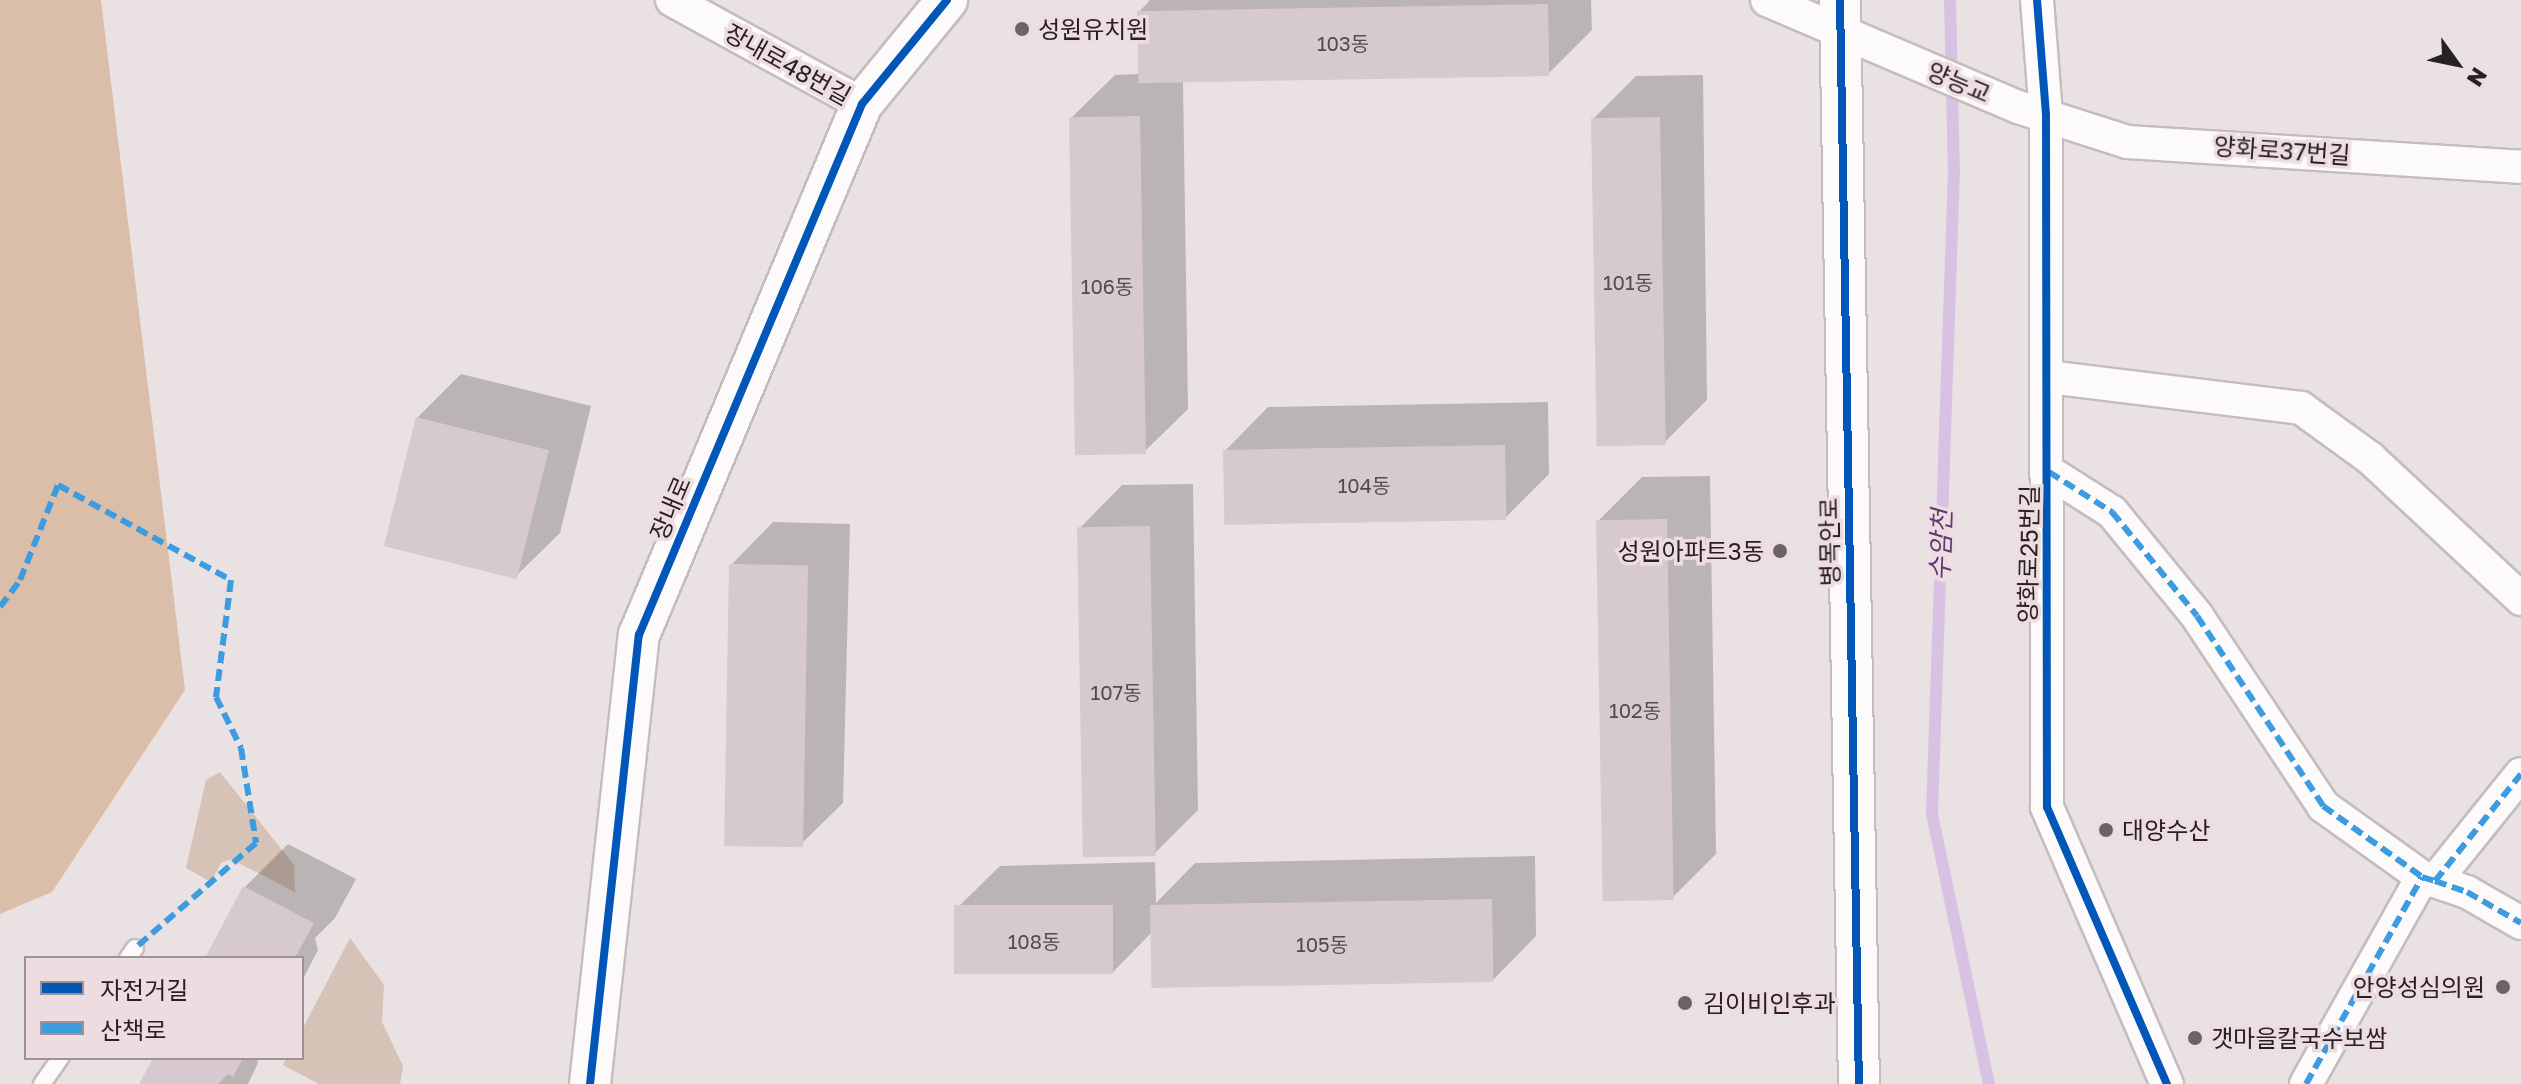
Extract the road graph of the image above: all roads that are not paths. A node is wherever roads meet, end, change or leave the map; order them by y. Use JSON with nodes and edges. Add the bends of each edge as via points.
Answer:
{"nodes":[{"id":1,"x":672,"y":0,"type":"edge"},
{"id":2,"x":947,"y":0,"type":"edge"},
{"id":3,"x":1767,"y":0,"type":"edge"},
{"id":4,"x":2037,"y":0,"type":"edge"},
{"id":5,"x":1840,"y":14,"type":"edge"},
{"id":6,"x":862,"y":104,"type":"junction"},
{"id":7,"x":2032,"y":111,"type":"junction"},
{"id":8,"x":2521,"y":167,"type":"edge"},
{"id":9,"x":2049,"y":377,"type":"junction"},
{"id":10,"x":2049,"y":472,"type":"junction"},
{"id":11,"x":2521,"y":599,"type":"edge"},
{"id":12,"x":2521,"y":774,"type":"edge"},
{"id":13,"x":2428,"y":879,"type":"junction"},
{"id":14,"x":2521,"y":923,"type":"edge"},
{"id":15,"x":59,"y":1060,"type":"edge"},
{"id":16,"x":42,"y":1084,"type":"edge"},
{"id":17,"x":590,"y":1084,"type":"edge"},
{"id":18,"x":1859,"y":1084,"type":"edge"},
{"id":19,"x":2167,"y":1084,"type":"edge"},
{"id":20,"x":2306,"y":1084,"type":"edge"}],
"edges":[{"from":1,"to":6,"type":"street","name":"장내로48번길"},
{"from":2,"to":6,"type":"street","name":"장내로"},
{"from":3,"to":5,"type":"street","name":"양능교"},
{"from":4,"to":7,"type":"street","name":"양화로25번길"},
{"from":5,"to":7,"type":"street","name":"양능교","via":[[1899,56]]},
{"from":5,"to":18,"type":"street","name":"병목안로"},
{"from":6,"to":17,"type":"street","name":"장내로","via":[[639,635]]},
{"from":7,"to":8,"type":"street","name":"양화로37번길","via":[[2127,142]]},
{"from":7,"to":9,"type":"street","name":"양화로25번길"},
{"from":9,"to":10,"type":"street","name":"양화로25번길"},
{"from":9,"to":11,"type":"street","via":[[2301,408],[2370,458]]},
{"from":10,"to":13,"type":"street","name":"양화로25번길","via":[[2121,523],[2197,616],[2323,806]]},
{"from":10,"to":19,"type":"street","name":"양화로25번길","via":[[2047,807]]},
{"from":12,"to":13,"type":"street"},
{"from":13,"to":14,"type":"street","name":"양화로25번길","via":[[2467,892]]},
{"from":13,"to":20,"type":"street"},
{"from":15,"to":16,"type":"lane"}]}
